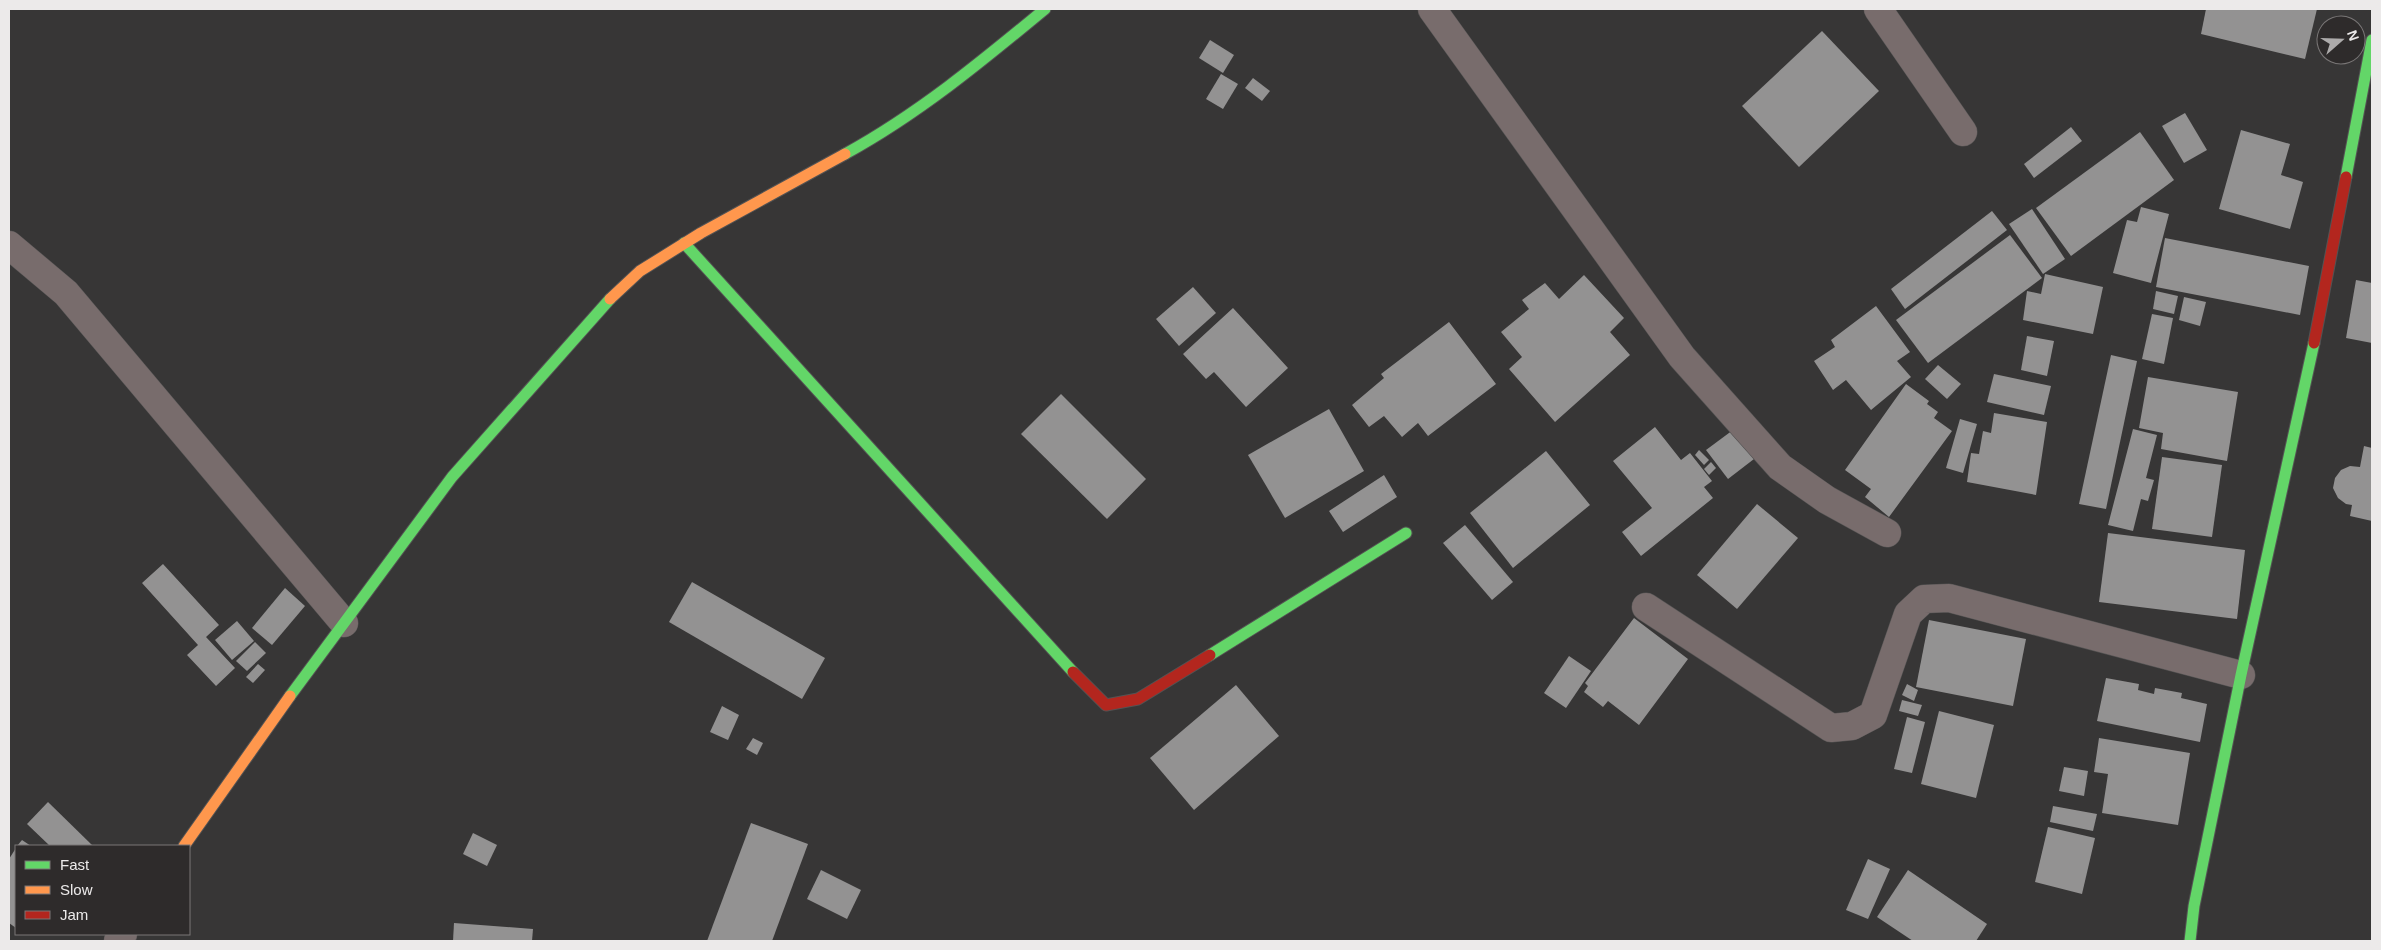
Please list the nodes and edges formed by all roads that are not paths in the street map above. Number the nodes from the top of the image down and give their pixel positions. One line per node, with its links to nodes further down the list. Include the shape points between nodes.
1 (1045, 9): 6 (street, via 956,82 869,141)
2 (1432, 9): 9 (street, via 1682,357 1780,467 1827,500)
3 (1878, 9): 5 (street)
4 (2372, 40): 12 (street, via 2317,326)
5 (1963, 132)
6 (684, 243): 8 (street, via 1085,686 1106,705 1138,699); 11 (street, via 640,271 598,310 452,477)
7 (9, 244): 11 (street, via 66,292)
8 (1406, 533)
9 (1887, 533)
10 (1646, 606): 12 (street, via 1831,728 1852,726 1873,715 1908,614 1924,599 1949,598)
11 (344, 623): 13 (street)
12 (2241, 675): 14 (street, via 2194,906)
13 (185, 845)
14 (2190, 941)

